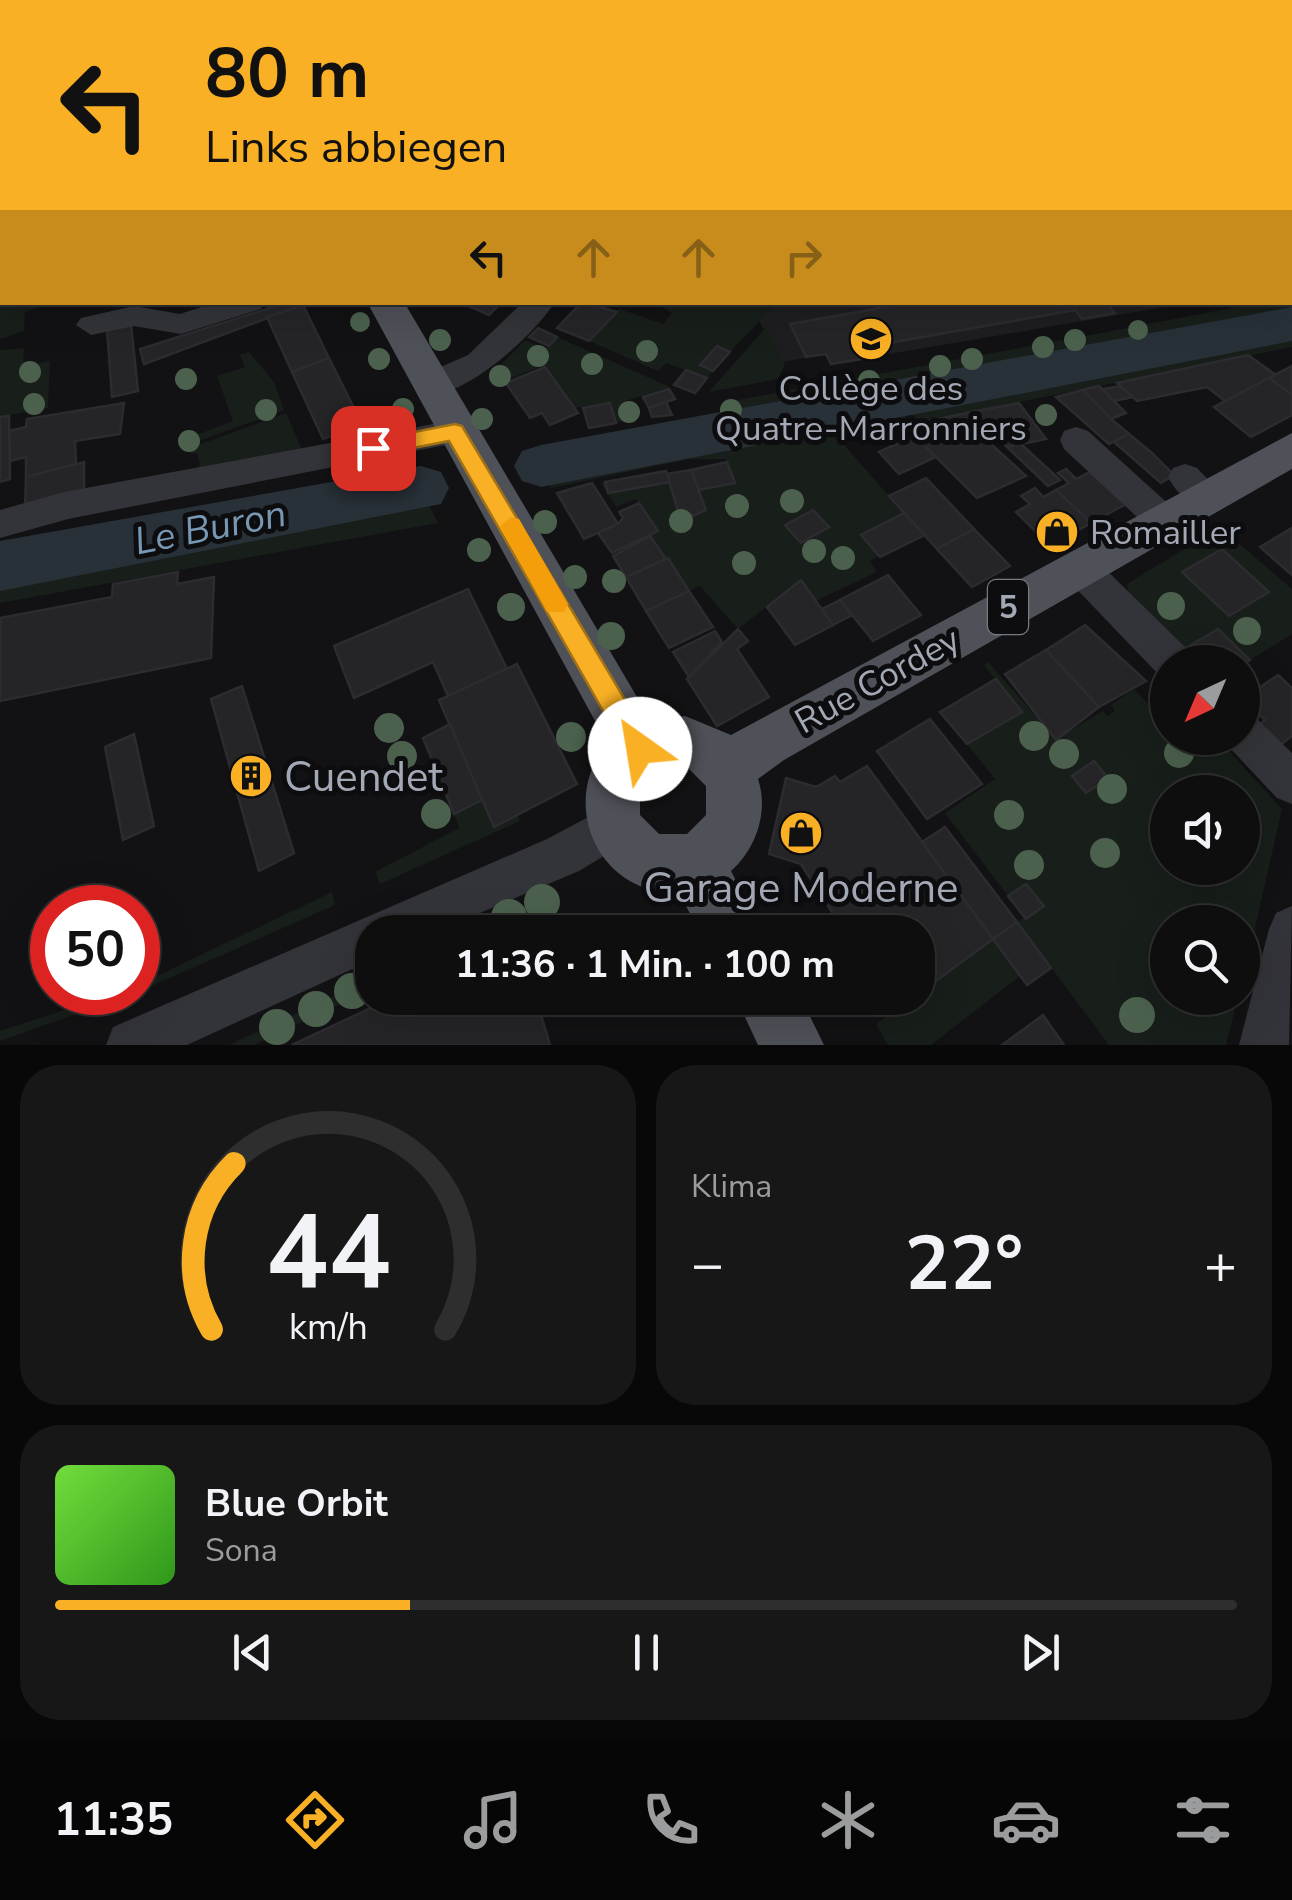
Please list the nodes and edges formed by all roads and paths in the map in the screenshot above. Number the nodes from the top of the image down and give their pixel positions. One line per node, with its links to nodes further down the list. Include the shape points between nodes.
1 (241, 305): 4 (street, via 181,324 134,316)
2 (387, 305): 5 (main road)
3 (538, 305): 5 (street, via 479,363)
4 (90, 325)
5 (429, 385): 8 (main road)
6 (1076, 440): 9 (street)
7 (1292, 449): 9 (main road, Rue Cordey / 5, via 1196,486)
8 (476, 465): 10 (street, via 64,506); 13 (main road)
9 (1163, 520): 11 (main road, Rue Cordey / 5)
10 (0, 524)
11 (1079, 567): 12 (street); 15 (main road, Rue Cordey / 5, via 764,742)
12 (1157, 645)
13 (640, 749): 15 (main road, via 687,742); 17 (main road, via 616,774)
14 (1260, 751): 16 (street)
15 (727, 770): 18 (main road, via 734,787 732,824 724,840)
16 (1292, 784)
17 (615, 825): 18 (main road, via 639,854 656,862); 19 (street)
18 (694, 862): 20 (main road)
19 (421, 915)
20 (723, 915)
21 (1292, 930): 26 (street)
22 (355, 944): 24 (street)
23 (776, 1015): 25 (main road)
24 (131, 1045)
25 (792, 1045)
26 (1264, 1045)

